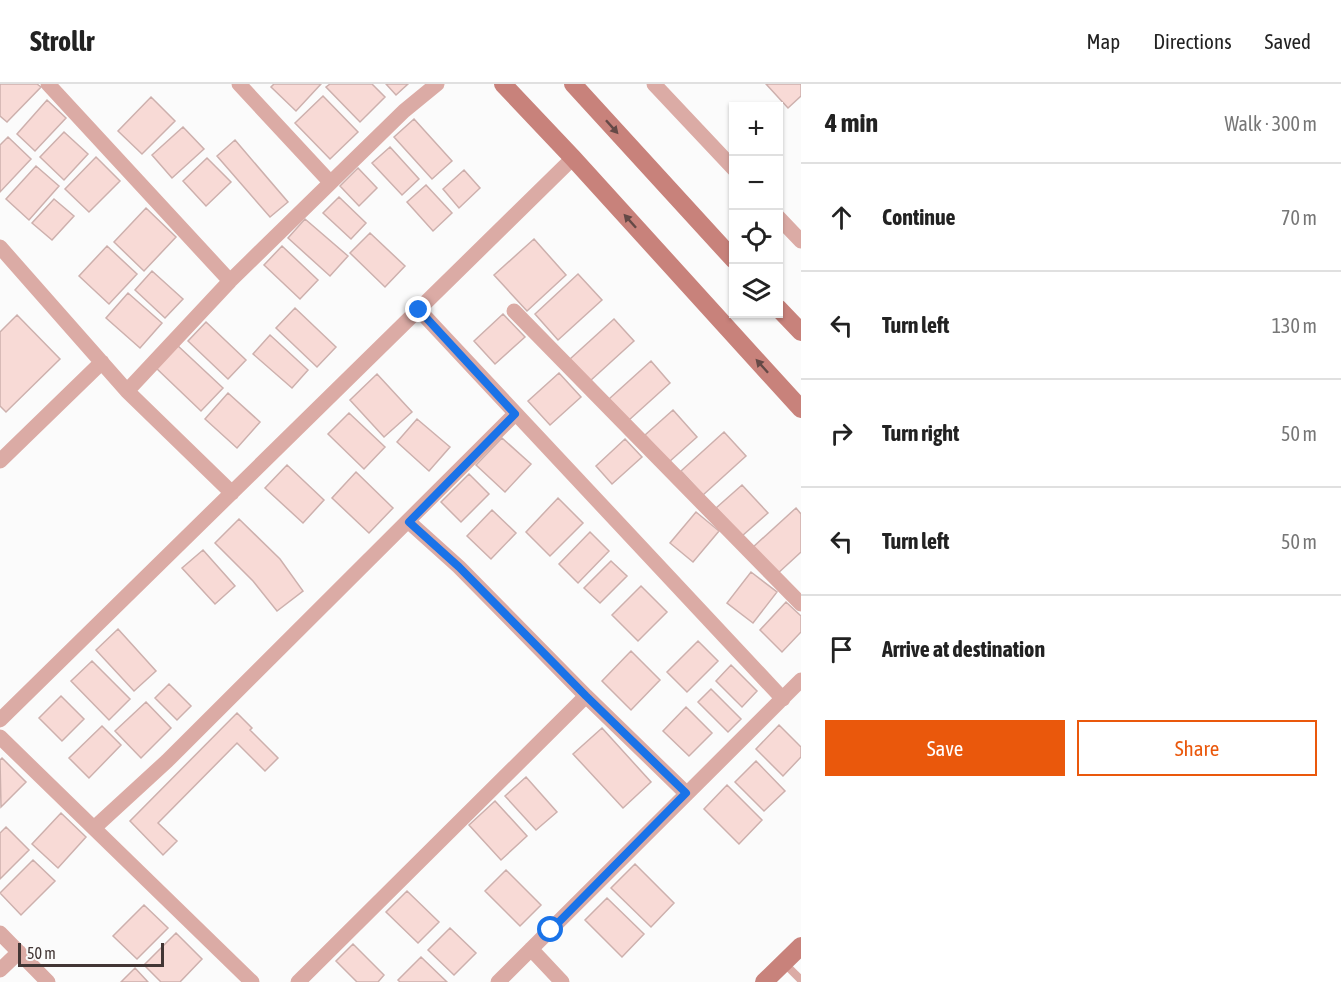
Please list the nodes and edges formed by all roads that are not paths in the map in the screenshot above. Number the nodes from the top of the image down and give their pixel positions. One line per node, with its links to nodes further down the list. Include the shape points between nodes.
1 (48, 84): 14 (street)
2 (239, 84): 9 (street)
3 (437, 84): 9 (street)
4 (502, 84): 7 (street)
5 (573, 84): 13 (street, one-way to 13)
6 (654, 84): 8 (street)
7 (573, 158): 15 (street); 21 (street, one-way to 7)
8 (729, 164)
9 (330, 182): 14 (street)
10 (783, 222): 11 (street)
11 (801, 241)
12 (0, 247): 19 (street)
13 (729, 255)
14 (230, 281): 20 (street)
15 (419, 310): 22 (street); 24 (street)
16 (514, 311): 26 (street)
17 (783, 313): 18 (street)
18 (801, 332)
19 (102, 362): 20 (street); 23 (street)
20 (127, 391): 24 (street)
21 (801, 409)
22 (515, 414): 25 (street); 29 (street)
23 (0, 460)
24 (232, 493): 30 (street)
25 (409, 522): 28 (street); 33 (street, via 167,761)
26 (801, 604)
27 (801, 680): 29 (street)
28 (586, 696): 32 (street); 44 (street)
29 (783, 699): 32 (street)
30 (0, 720)
31 (0, 737): 33 (street)
32 (686, 793): 36 (street)
33 (93, 828): 43 (street)
34 (0, 933): 37 (street)
35 (801, 946): 38 (street)
36 (531, 949): 45 (street); 46 (street)
37 (19, 952): 39 (street); 42 (street)
38 (784, 963): 40 (street); 41 (lane)
39 (0, 970)
40 (770, 980)
41 (801, 980)
42 (48, 982)
43 (252, 982)
44 (298, 982)
45 (498, 982)
46 (562, 982)

